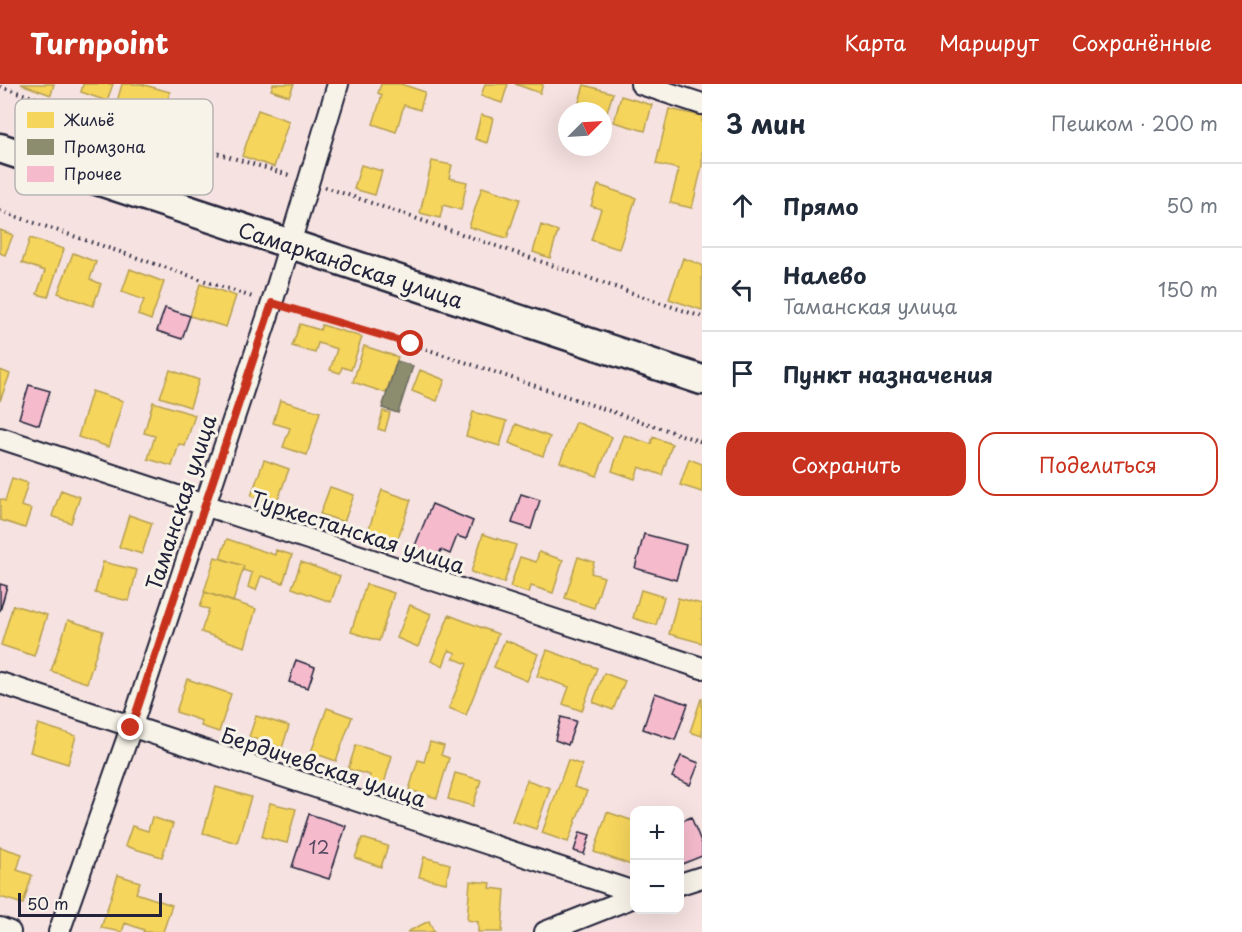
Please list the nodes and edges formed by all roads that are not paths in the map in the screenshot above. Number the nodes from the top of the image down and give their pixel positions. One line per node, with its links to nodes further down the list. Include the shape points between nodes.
1 (338, 84): 7 (street, Таманская улица)
2 (641, 84): 3 (street)
3 (702, 104)
4 (0, 148): 5 (street, Самаркандская улица)
5 (15, 153)
6 (142, 195): 7 (street, Самаркандская улица)
7 (291, 244): 8 (street, Самаркандская улица); 10 (street, Таманская улица)
8 (702, 380)
9 (0, 438): 10 (street, Туркестанская улица)
10 (204, 506): 11 (street, Туркестанская улица); 13 (street, Таманская улица)
11 (702, 668)
12 (0, 683): 13 (street, Бердичевская улица)
13 (131, 728): 16 (street, Бердичевская улица); 20 (street, Таманская улица)
14 (702, 877): 15 (street)
15 (684, 883)
16 (630, 893)
17 (630, 896): 21 (street)
18 (0, 928): 19 (street)
19 (10, 932)
20 (59, 932)
21 (545, 932)

